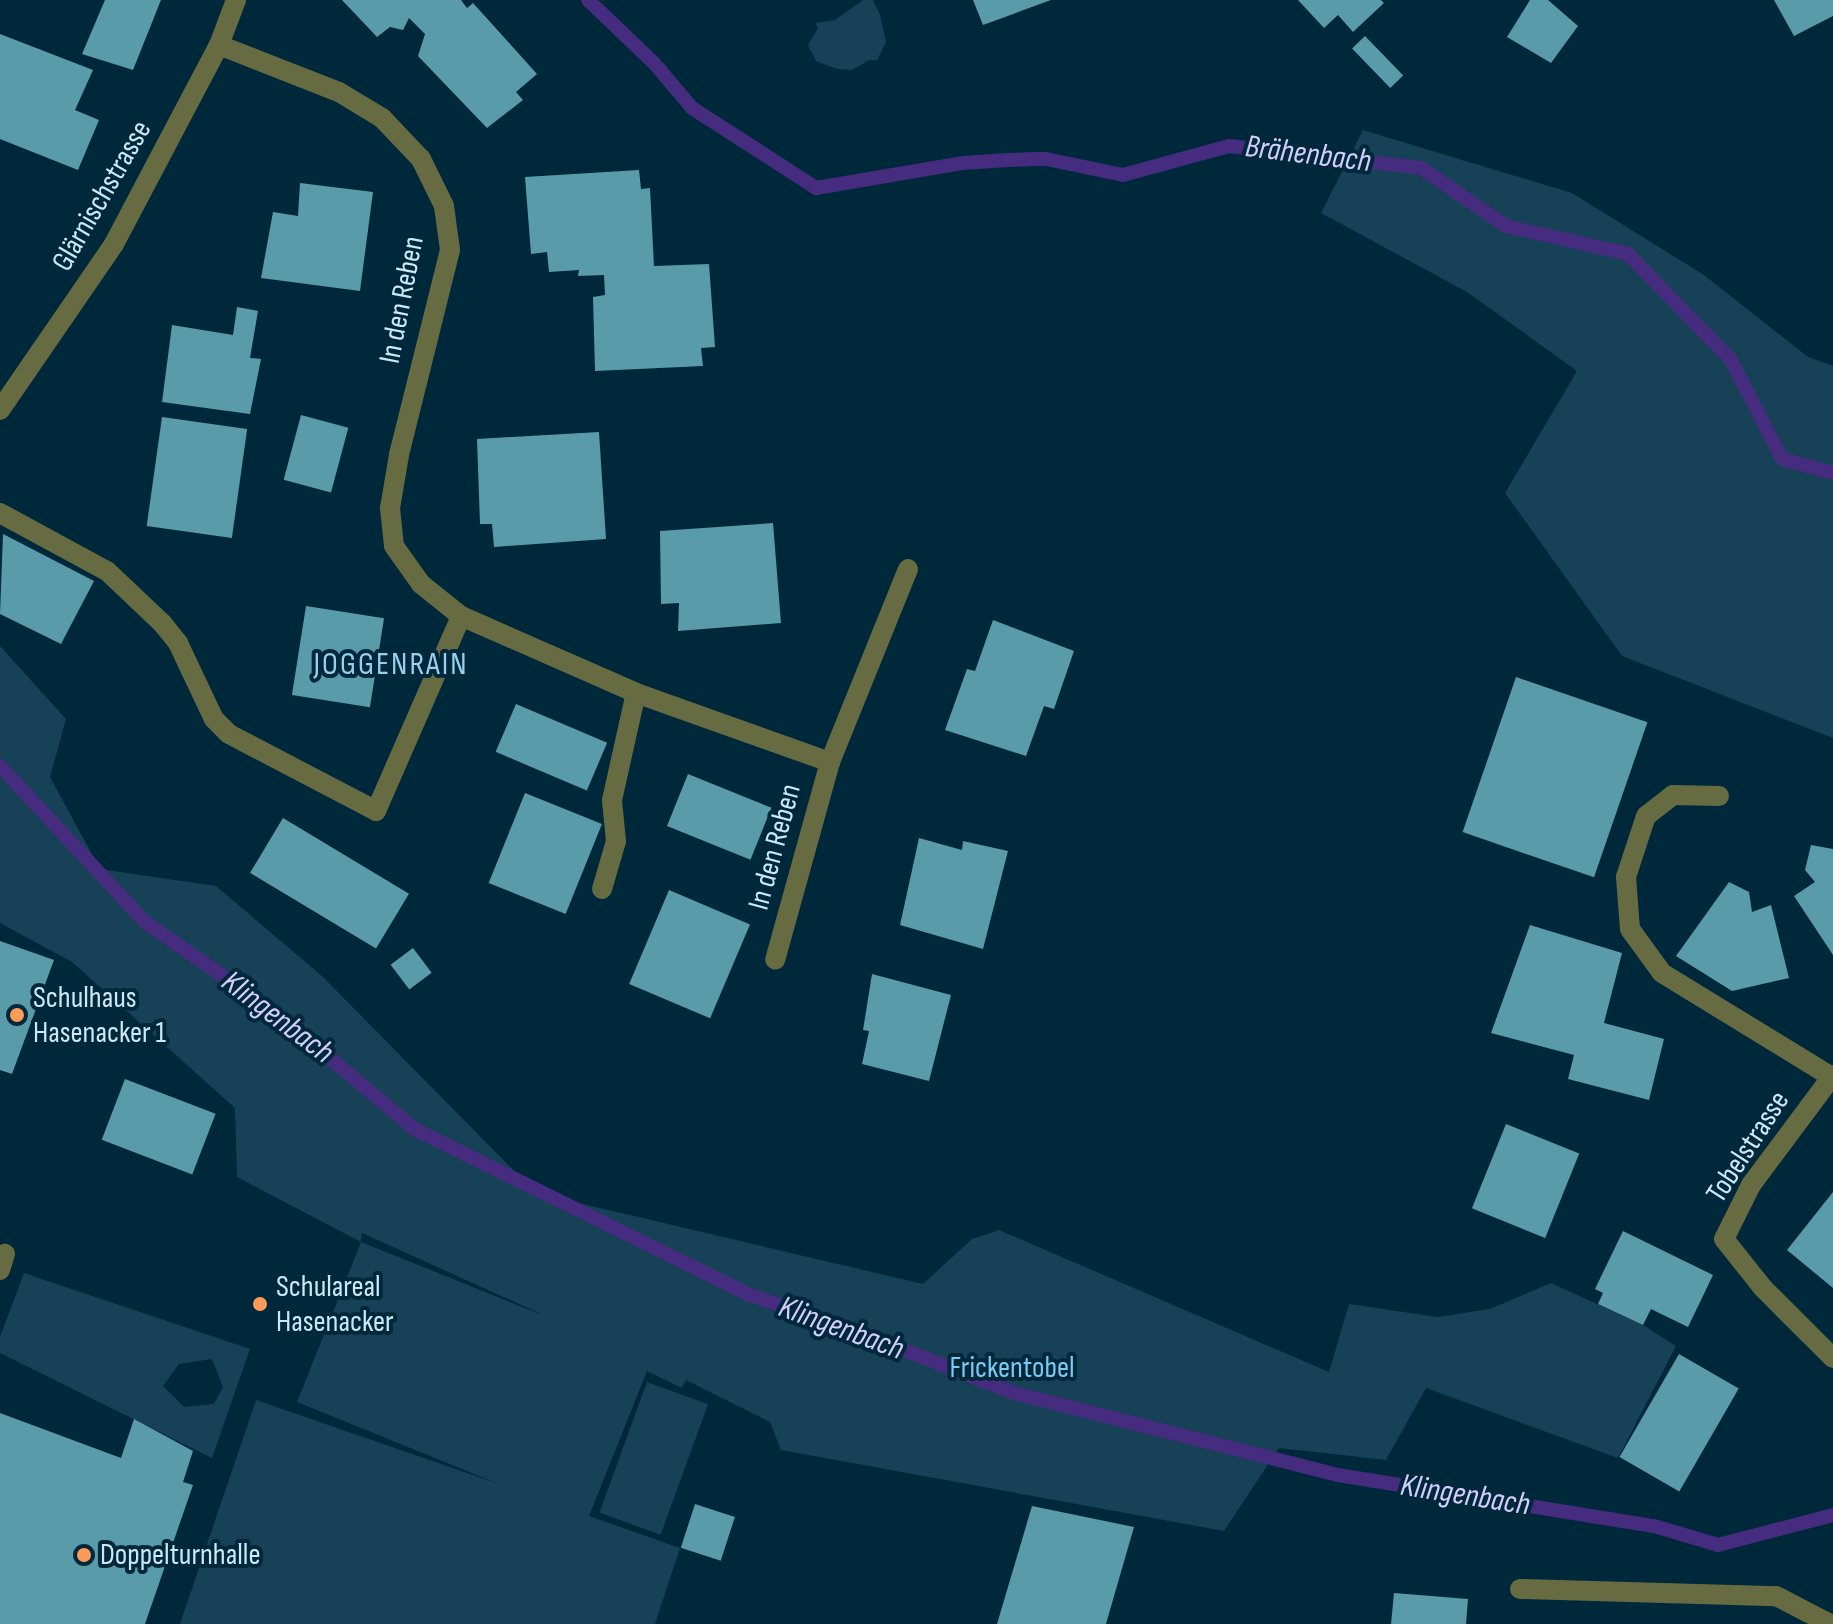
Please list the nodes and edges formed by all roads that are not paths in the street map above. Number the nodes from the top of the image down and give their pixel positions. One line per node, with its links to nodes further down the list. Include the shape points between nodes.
1 (236, 0): 2 (street, Glärnischstrasse)
2 (219, 45): 3 (street, Glärnischstrasse, via 114,244); 6 (street, In den Reben, via 339,92 382,118 421,159 444,206 450,250 390,508 394,546 421,584)
3 (0, 410)
4 (0, 513): 6 (street, via 107,571 162,623 178,643 214,719 229,734 376,811)
5 (908, 569): 8 (street)
6 (461, 616): 7 (street, In den Reben)
7 (636, 693): 8 (street, In den Reben); 10 (street, via 612,800 616,841)
8 (830, 762): 11 (street, In den Reben)
9 (1719, 796): 12 (street, via 1673,795 1646,816 1626,877 1630,929 1662,973)
10 (602, 889)
11 (775, 960)
12 (1832, 1076): 13 (street, Tobelstrasse, via 1751,1185 1724,1239 1763,1288)
13 (1833, 1358)
14 (1520, 1589): 15 (street, via 1776,1596)
15 (1830, 1624)

